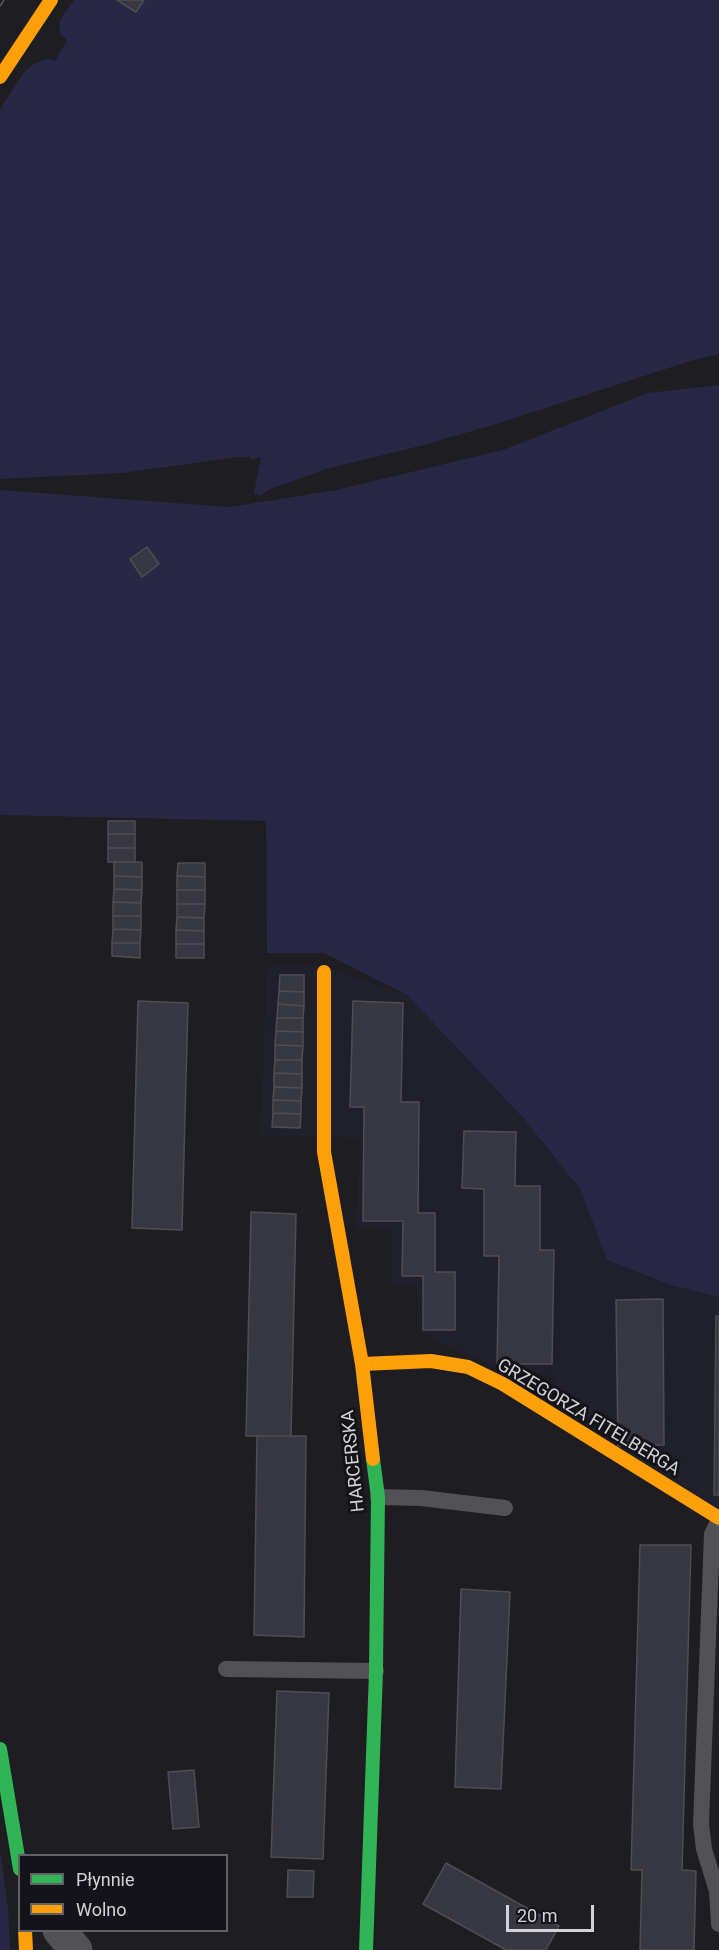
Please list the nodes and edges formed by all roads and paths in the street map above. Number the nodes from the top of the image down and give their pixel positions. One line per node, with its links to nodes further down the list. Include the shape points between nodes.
1 (51, 0): 2 (street)
2 (0, 77)
3 (324, 972): 4 (street, HARCERSKA, via 324,1152)
4 (362, 1364): 5 (street, HARCERSKA); 7 (street, GRZEGORZA FITELBERGA, via 431,1360 468,1367 503,1384)
5 (378, 1497): 6 (lane); 9 (street, HARCERSKA)
6 (504, 1508)
7 (719, 1519): 12 (lane, via 712,1534 701,1824 717,1891)
8 (226, 1669): 9 (lane)
9 (376, 1671): 17 (street, HARCERSKA)
10 (0, 1749): 11 (street)
11 (18, 1857)
12 (719, 1924)
13 (25, 1932): 15 (street)
14 (60, 1932): 16 (street)
15 (26, 1950)
16 (76, 1950)
17 (366, 1950)

